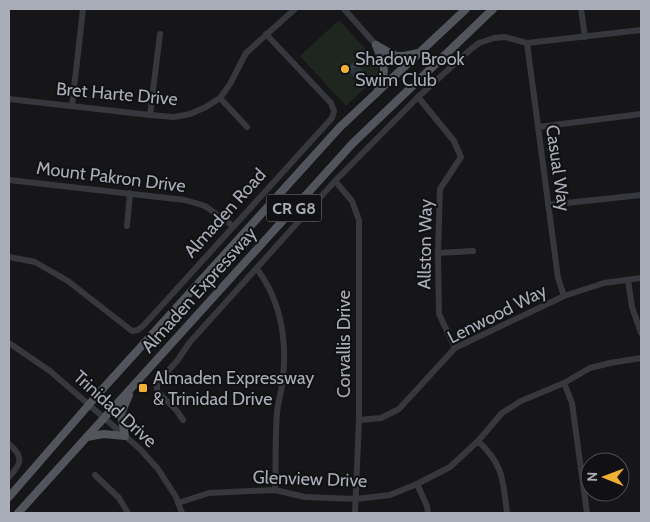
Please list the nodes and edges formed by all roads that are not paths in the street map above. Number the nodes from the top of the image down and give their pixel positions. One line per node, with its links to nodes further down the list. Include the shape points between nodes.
1 (83, 9): 18 (street)
2 (295, 9): 9 (street, Bret Harte Drive)
3 (344, 9): 12 (street)
4 (466, 9): 13 (main road, Almaden Expressway / CR G8)
5 (493, 9): 42 (main road, Almaden Expressway / CR G8, via 353,143)
6 (581, 9): 10 (street)
7 (641, 30): 10 (street)
8 (160, 34): 20 (street)
9 (266, 34): 16 (street, Bret Harte Drive, via 246,53); 29 (street, Almaden Road, via 331,103 334,111 329,122)
10 (585, 37): 11 (street)
11 (527, 43): 15 (street, via 505,37 486,40 471,49); 22 (street, Casual Way)
12 (376, 45): 13 (main road, via 396,57); 14 (main road, via 384,67)
13 (418, 53): 14 (main road, Almaden Expressway / CR G8)
14 (377, 92): 43 (main road, Almaden Expressway / CR G8, via 340,127)
15 (418, 97): 24 (street); 31 (street, Allston Way, via 454,141 461,157 440,190)
16 (220, 98): 20 (street, Bret Harte Drive, via 190,114); 21 (street)
17 (9, 99): 18 (street, Bret Harte Drive)
18 (72, 106): 20 (street, Bret Harte Drive)
19 (641, 114): 22 (street)
20 (150, 116)
21 (247, 127)
22 (538, 127): 27 (street, Casual Way)
23 (9, 180): 25 (street, Mount Pakron Drive)
24 (336, 182): 33 (street); 46 (street, Corvallis Drive, via 352,201 359,220)
25 (130, 193): 28 (street); 29 (street, Mount Pakron Drive, via 193,202 215,212)
26 (641, 195): 27 (street)
27 (548, 205): 36 (street, Casual Way, via 558,278)
28 (127, 226)
29 (233, 226): 32 (street, Almaden Road, via 135,331 128,329 68,281 35,262)
30 (473, 251): 31 (street)
31 (438, 253): 39 (street, Allston Way, via 439,314)
32 (9, 257)
33 (257, 269): 45 (street, via 190,342 157,385 156,392); 55 (street, via 272,294 284,341 283,379 277,411)
34 (641, 278): 35 (street, Lenwood Way)
35 (628, 280): 36 (street, Lenwood Way, via 604,283); 37 (street, via 632,307)
36 (564, 296): 39 (street, Lenwood Way)
37 (641, 333)
38 (9, 344): 43 (street, Trinidad Drive, via 50,371)
39 (456, 348): 46 (street, Lenwood Way, via 399,409 381,418)
40 (641, 358): 41 (street, Glenview Drive, via 590,368)
41 (564, 384): 49 (street, Glenview Drive, via 502,413); 51 (street, via 572,402)
42 (131, 389): 44 (main road, Almaden Expressway / CR G8); 47 (main road, via 121,418)
43 (90, 405): 44 (street, Trinidad Drive); 56 (main road, Almaden Expressway / CR G8)
44 (105, 418): 47 (street, Trinidad Drive); 48 (main road, Almaden Expressway / CR G8)
45 (183, 420)
46 (359, 420): 57 (street, Corvallis Drive)
47 (125, 436): 48 (main road, via 104,434); 58 (street, Trinidad Drive, via 158,469)
48 (87, 437): 59 (main road, Almaden Expressway / CR G8)
49 (478, 441): 54 (street, Glenview Drive, via 450,467); 64 (street, via 492,454 502,475)
50 (9, 444): 53 (street, via 20,460 18,468)
51 (581, 452)
52 (95, 475): 60 (street, via 119,498)
53 (9, 476)
54 (417, 484): 57 (street, Glenview Drive, via 390,494); 63 (street)
55 (275, 490): 57 (street, Glenview Drive, via 305,497); 58 (street, Glenview Drive, via 209,493)
56 (9, 497)
57 (356, 499): 62 (street, Corvallis Drive)
58 (178, 503): 61 (street, Trinidad Drive)
59 (18, 513)
60 (128, 513)
61 (182, 513)
62 (355, 513)
63 (428, 513)
64 (507, 513)

